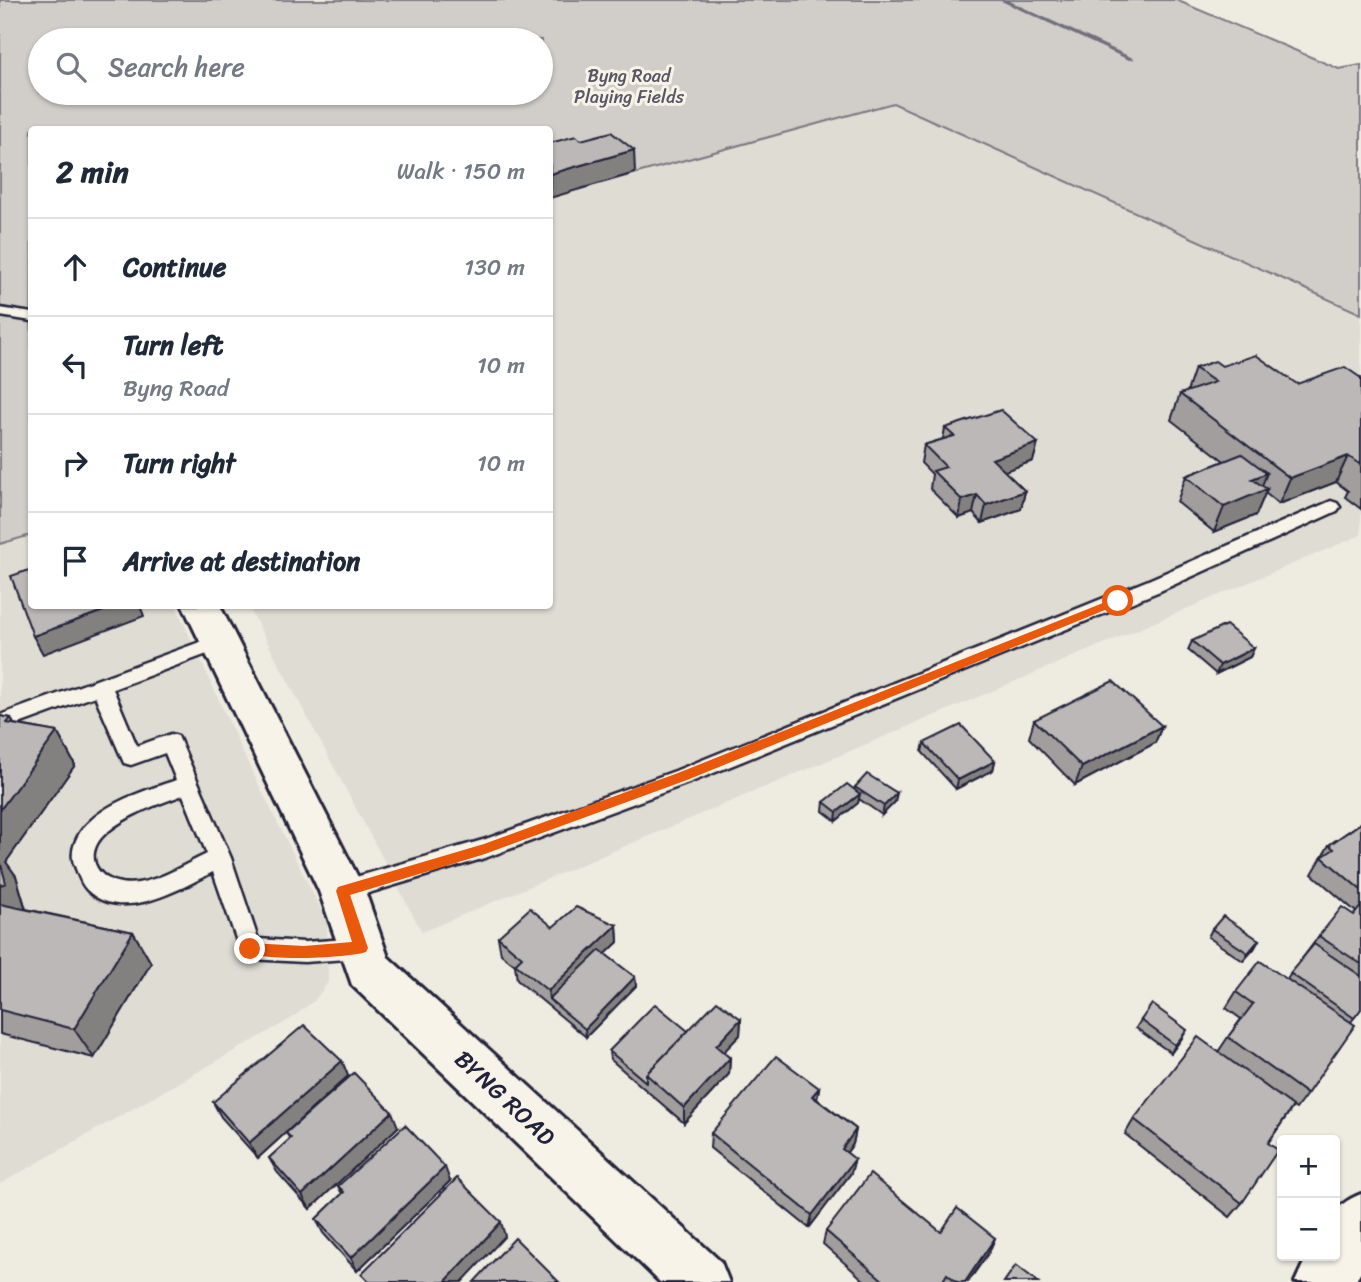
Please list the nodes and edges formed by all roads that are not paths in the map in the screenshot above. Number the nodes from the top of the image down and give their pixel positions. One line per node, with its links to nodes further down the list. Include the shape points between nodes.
1 (0, 312): 2 (lane)
2 (28, 316)
3 (1331, 507): 10 (lane, via 1141,591 682,777 485,849)
4 (202, 609): 5 (street, BYNG ROAD)
5 (219, 642): 6 (lane); 10 (street, BYNG ROAD)
6 (101, 685): 7 (lane); 8 (lane, via 131,757 171,742)
7 (0, 723)
8 (189, 784): 9 (lane); 9 (lane, via 119,811 97,827 85,843 82,857 86,868 93,882 110,892 135,893)
9 (220, 858): 11 (lane, via 250,949)
10 (342, 891): 11 (street, BYNG ROAD)
11 (361, 948): 13 (street, BYNG ROAD, via 369,970)
12 (1361, 1221): 14 (street)
13 (701, 1282)
14 (1323, 1282)

